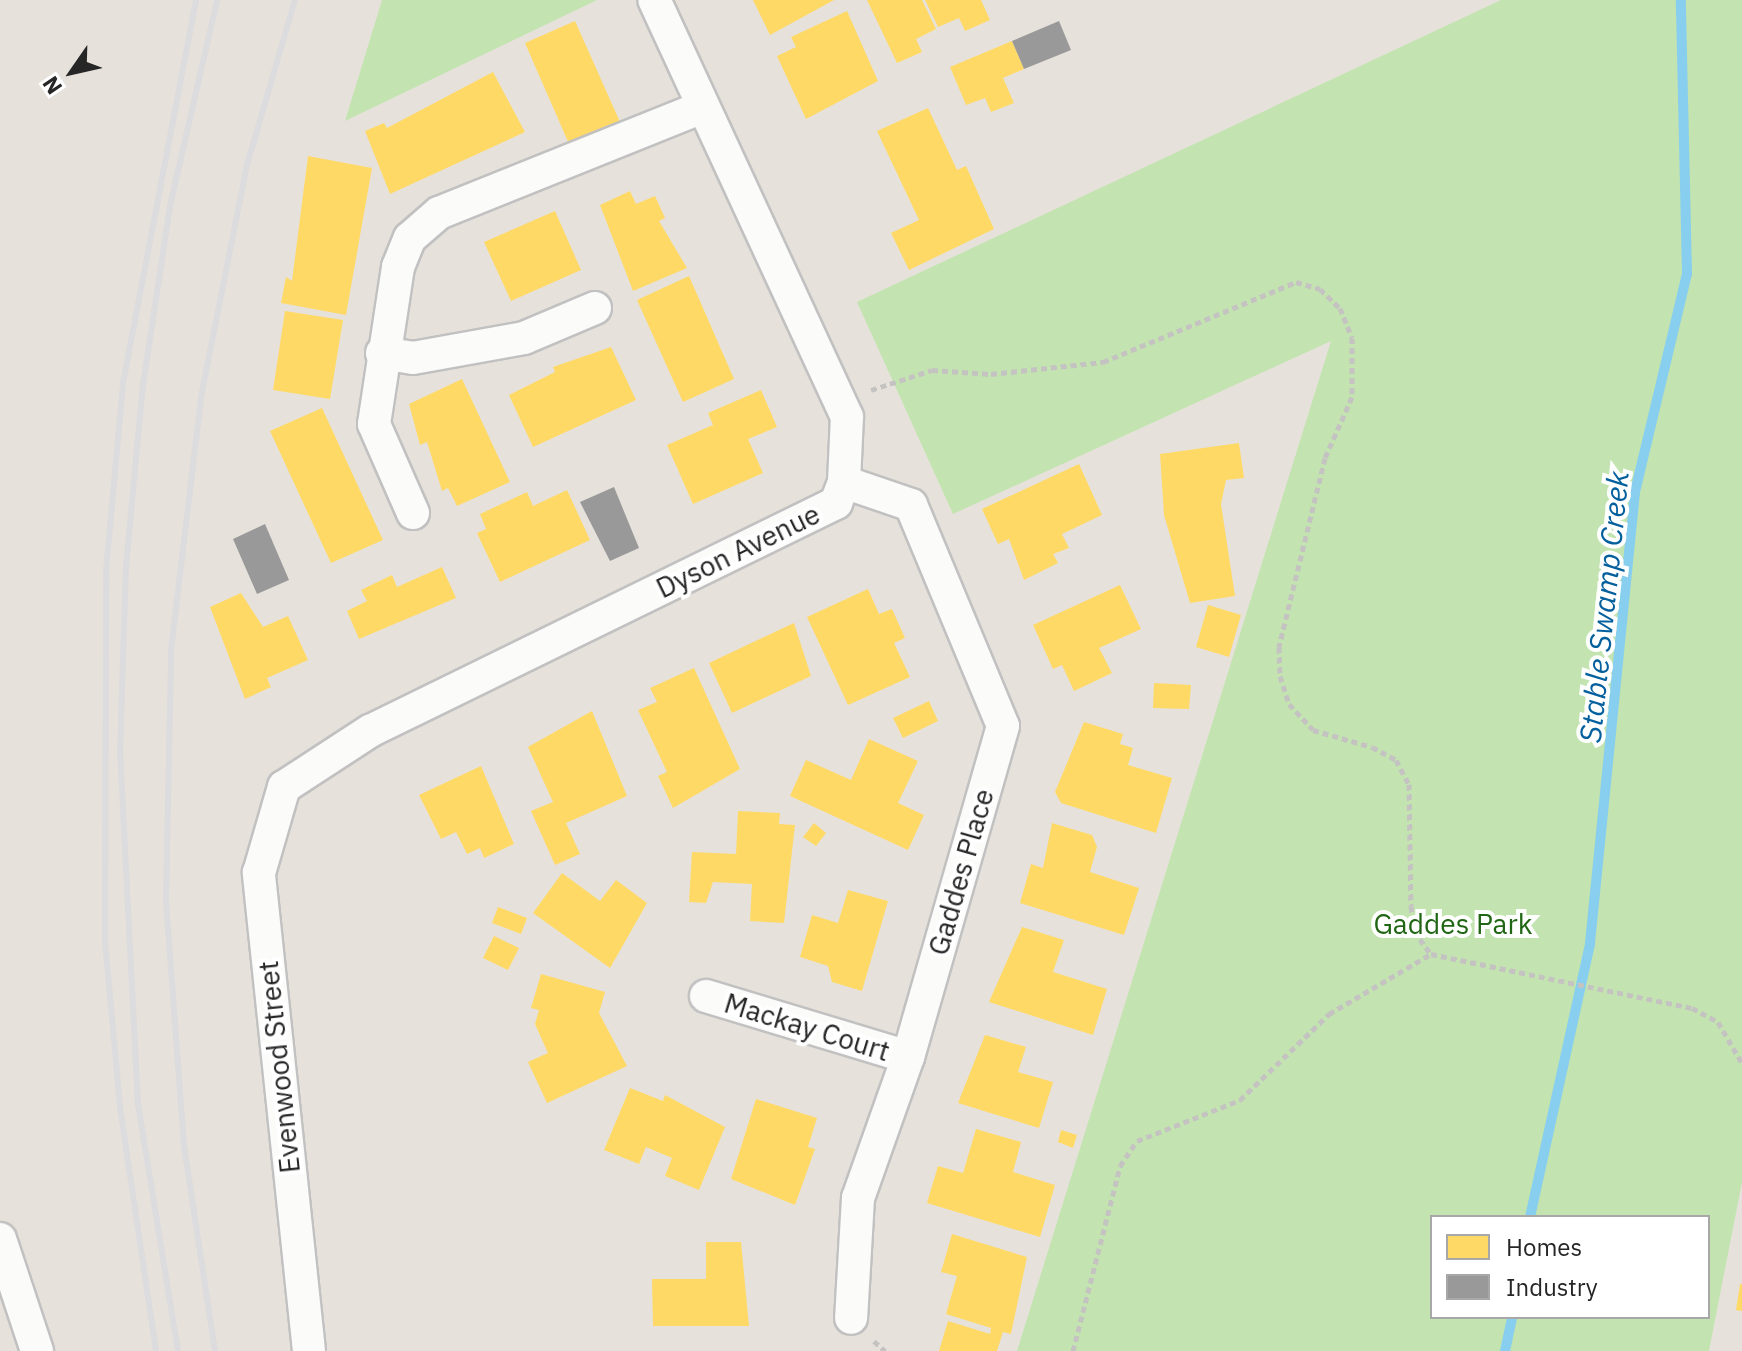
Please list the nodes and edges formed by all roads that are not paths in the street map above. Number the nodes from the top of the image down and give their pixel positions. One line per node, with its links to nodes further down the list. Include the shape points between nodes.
1 (654, 0): 2 (street, Dyson Avenue)
2 (700, 108): 4 (street, via 439,213 410,238 398,267); 5 (street, Dyson Avenue, via 847,417)
3 (595, 308): 4 (street, via 524,338 413,358)
4 (382, 353): 6 (street, via 374,424)
5 (844, 482): 7 (street, Dyson Avenue, via 836,503 370,731); 9 (street, Gaddes Place, via 911,505 1003,726)
6 (413, 513)
7 (284, 787): 13 (street, Evenwood Street, via 259,873)
8 (706, 996): 9 (street, Mackay Court)
9 (908, 1057): 11 (street, Gaddes Place, via 858,1198)
10 (0, 1239): 12 (street)
11 (851, 1318)
12 (37, 1351)
13 (309, 1351)

